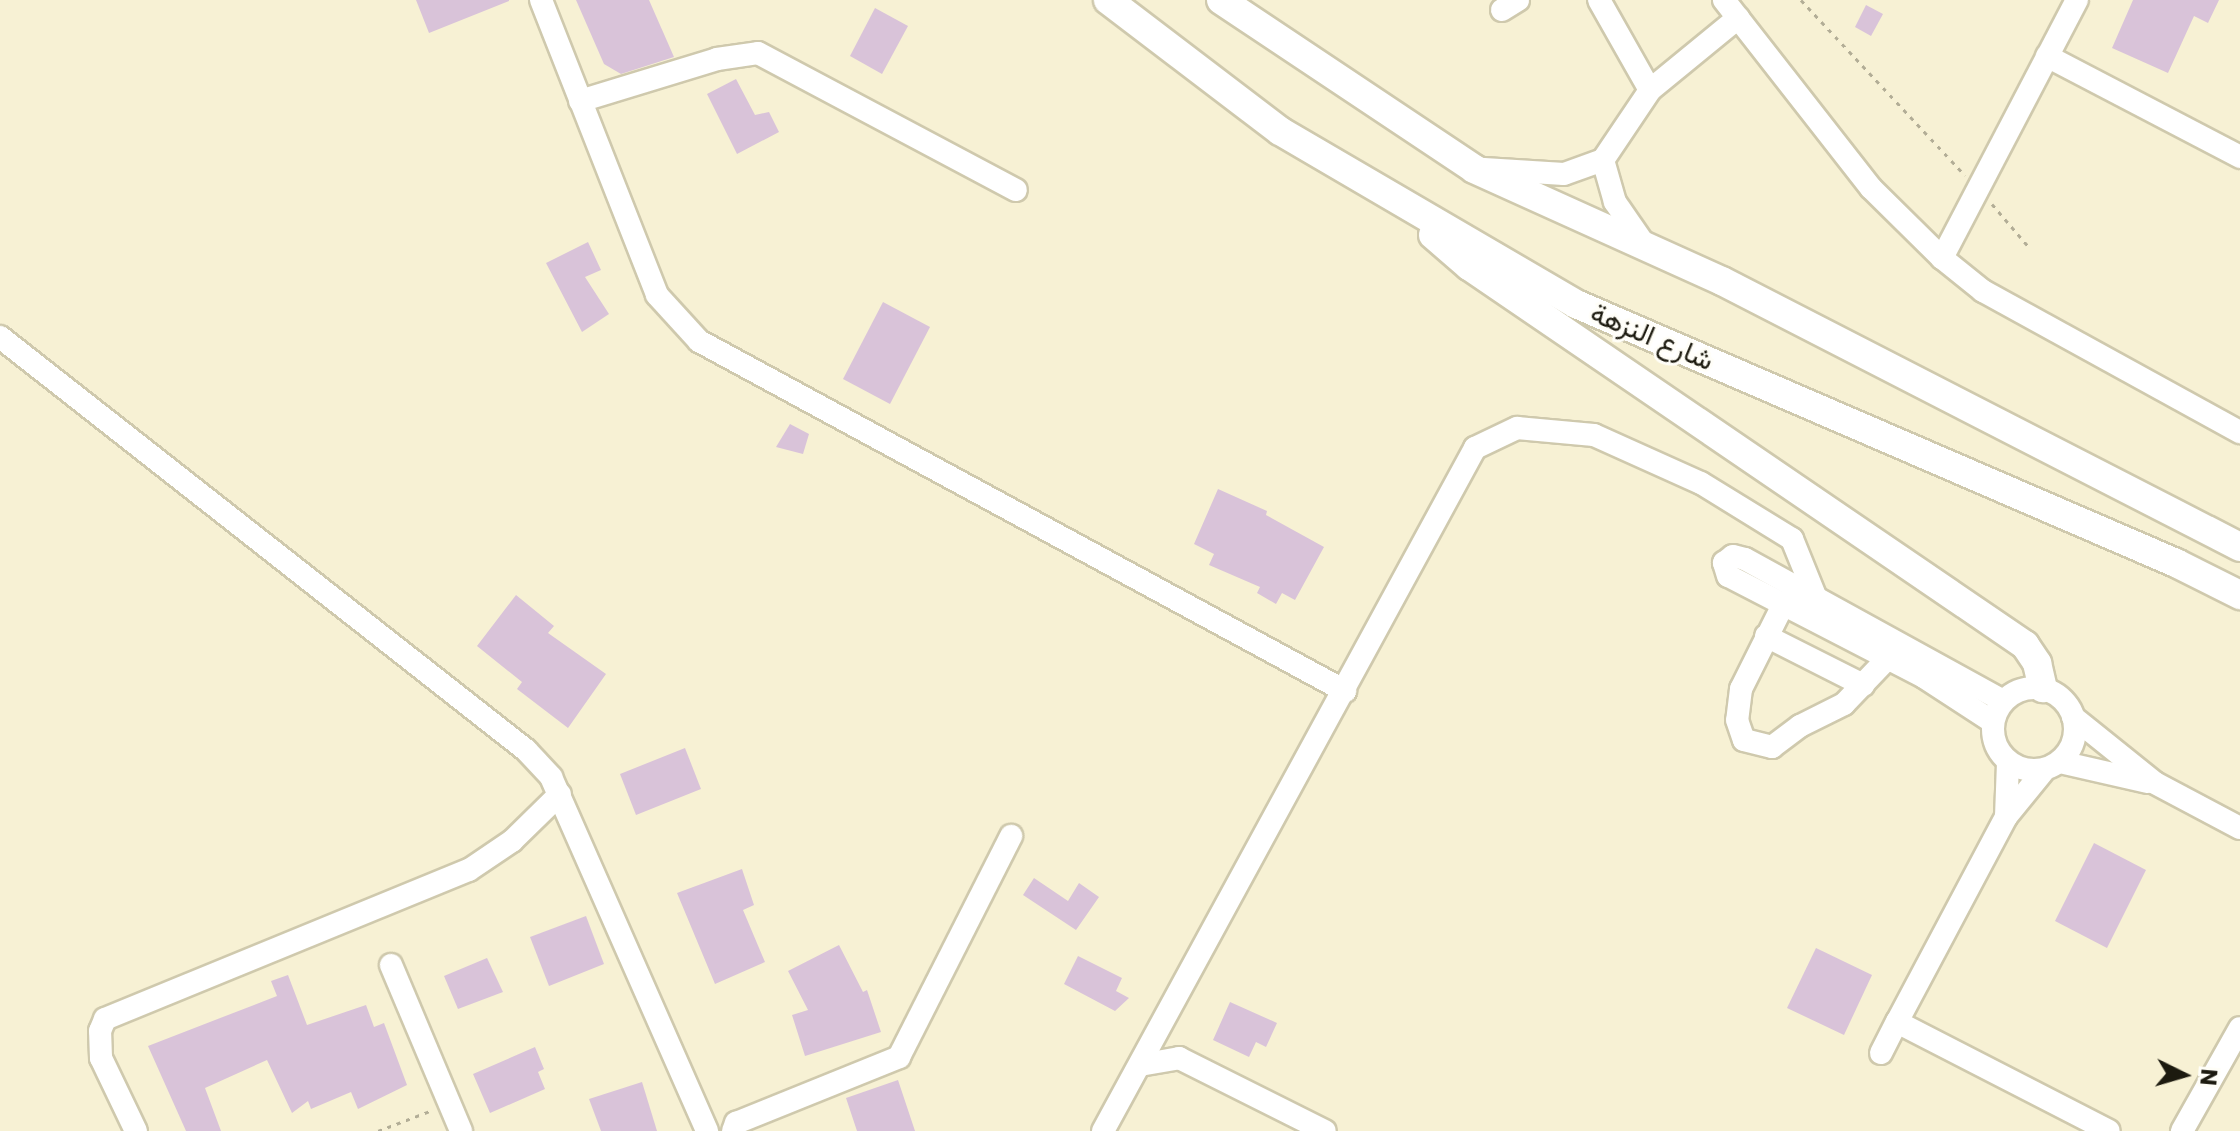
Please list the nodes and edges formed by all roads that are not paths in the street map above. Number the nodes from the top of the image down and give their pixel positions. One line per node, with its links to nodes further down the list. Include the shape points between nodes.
1 (541, 0): 9 (street)
2 (1108, 0): 14 (main road, شارع النزهة, via 1280,131)
3 (1221, 0): 12 (main road)
4 (1599, 0): 8 (street)
5 (2077, 0): 7 (street)
6 (1731, 9): 8 (street); 16 (street, via 1871,188)
7 (2047, 56): 10 (street); 16 (street)
8 (1650, 90): 11 (street)
9 (580, 101): 13 (street, via 717,59 758,53); 28 (street, via 657,295 699,341)
10 (2240, 157)
11 (1603, 160): 12 (street, via 1564,174); 15 (street, via 1615,202)
12 (1474, 169): 15 (main road)
13 (1016, 190)
14 (1381, 190): 20 (main road, شارع النزهة, via 1576,304); 27 (main road, via 1469,266 2025,645 2037,663)
15 (1646, 247): 19 (main road)
16 (1942, 258): 18 (street, via 1983,291)
17 (0, 337): 35 (street, via 526,750)
18 (2240, 432)
19 (2240, 547)
20 (2240, 595)
21 (1816, 598): 22 (street, via 1745,559 1733,556 1724,563 1728,576); 23 (street); 28 (street, via 1792,539 1701,483 1594,435 1517,428 1475,448)
22 (1784, 603): 23 (street, via 1810,604); 24 (street); 25 (street)
23 (1864, 624): 29 (street)
24 (1766, 636): 26 (street); 26 (street, via 1741,689 1737,720 1744,740 1753,745 1772,747 1844,704)
25 (1888, 658): 26 (street); 31 (street)
26 (1863, 685)
27 (2043, 688): 29 (street, via 2022,689); 30 (street, via 2063,699)
28 (1345, 691): 40 (street)
29 (2003, 701): 31 (street)
30 (2073, 717): 33 (street, via 2074,739); 34 (street)
31 (1993, 722): 32 (street, via 1993,740)
32 (2008, 763): 33 (street); 36 (street)
33 (2052, 766): 34 (street); 36 (street)
34 (2155, 783): 37 (street)
35 (560, 794): 46 (street); 49 (street, via 512,841 469,870 105,1019 101,1058)
36 (2006, 817): 41 (street)
37 (2240, 828)
38 (1011, 836): 47 (street, via 899,1057)
39 (391, 965): 50 (street)
40 (1164, 1021): 44 (street); 45 (street)
41 (1897, 1022): 43 (street); 52 (street)
42 (2240, 1028): 53 (street)
43 (1881, 1053)
44 (1179, 1058): 45 (street); 48 (street)
45 (1140, 1065): 51 (street)
46 (703, 1121): 47 (street)
47 (735, 1127)
48 (1311, 1128)
49 (136, 1131)
50 (461, 1131)
51 (1103, 1131)
52 (2109, 1131)
53 (2182, 1131)

